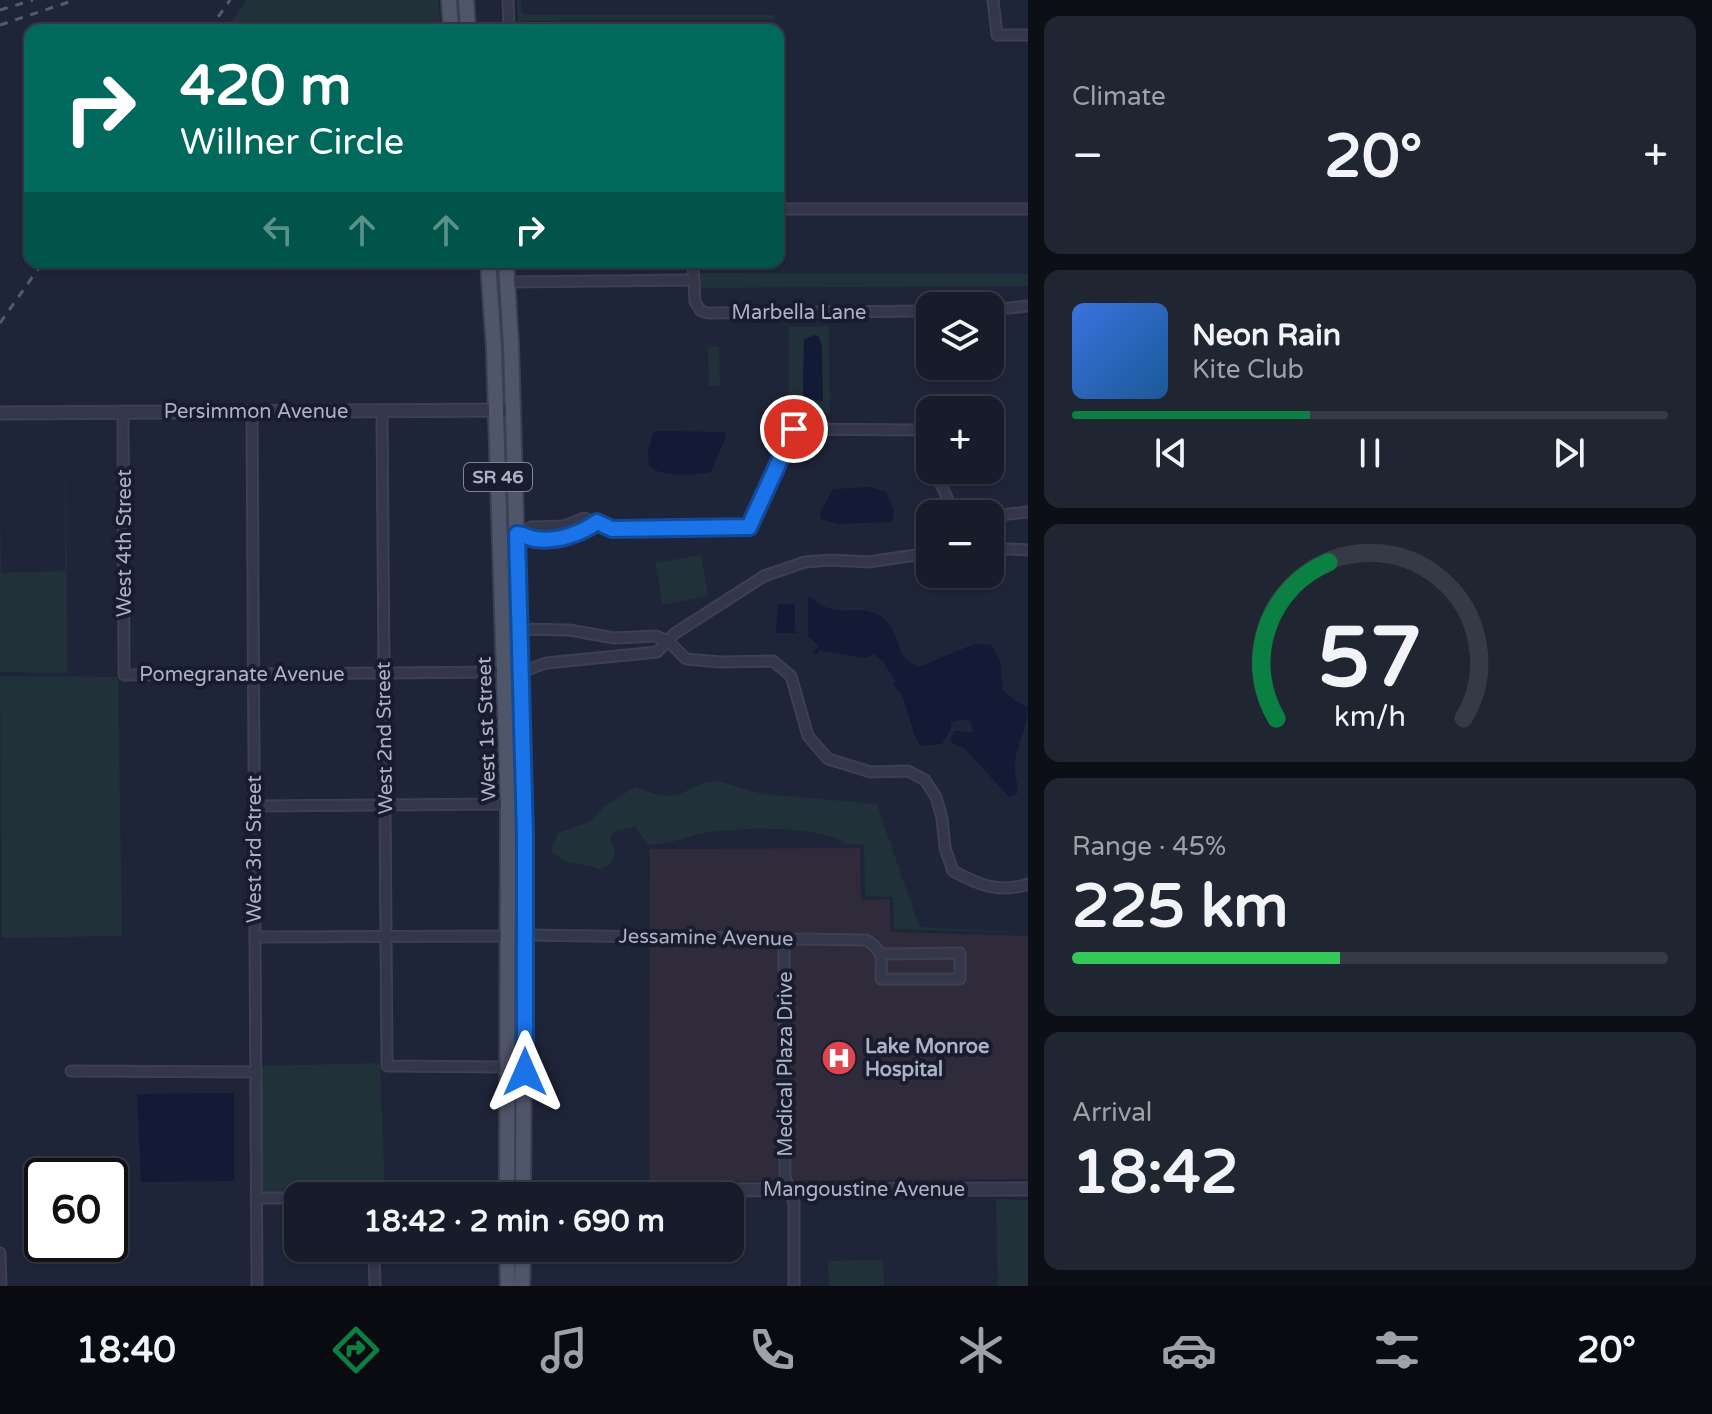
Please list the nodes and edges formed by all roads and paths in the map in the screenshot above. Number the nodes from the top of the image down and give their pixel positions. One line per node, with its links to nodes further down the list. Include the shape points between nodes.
1 (449, 0): 5 (main road)
2 (466, 0): 6 (main road)
3 (508, 0): 7 (street)
4 (993, 0): 8 (street, via 997,35)
5 (451, 24)
6 (468, 24)
7 (509, 24)
8 (1028, 35)
9 (784, 209): 10 (street)
10 (1028, 209)
11 (488, 268): 19 (main road, West 1st Street / SR 46)
12 (507, 268): 15 (main road, West 1st Street / SR 46)
13 (693, 268): 14 (street)
14 (694, 280): 15 (street); 18 (street, Marbella Lane, via 696,306 709,313)
15 (508, 282): 20 (main road, West 1st Street / SR 46)
16 (1028, 306): 17 (street)
17 (1004, 309)
18 (916, 311)
19 (496, 410): 20 (street, Persimmon Avenue); 22 (street, Persimmon Avenue); 34 (main road, West 1st Street / SR 46)
20 (513, 410): 28 (main road, West 1st Street / SR 46)
21 (252, 411): 22 (street, Persimmon Avenue); 23 (street, Persimmon Avenue); 38 (street, West 3rd Street)
22 (382, 411): 36 (street, West 2nd Street)
23 (123, 412): 24 (street, Persimmon Avenue); 37 (street, West 4th Street)
24 (0, 413)
25 (916, 430): 28 (street, via 794,429 749,527 612,529 597,522 583,532 559,537)
26 (1028, 512): 27 (street)
27 (1004, 515)
28 (520, 534): 32 (main road, West 1st Street / SR 46)
29 (1004, 549): 30 (street)
30 (1028, 550)
31 (916, 555): 33 (street, via 805,562 764,576)
32 (519, 629): 33 (street, via 614,638 656,636); 35 (main road, West 1st Street / SR 46)
33 (668, 641): 35 (street, via 657,652 546,663); 44 (street, via 686,659 773,661 791,676 808,736 828,759 871,772 908,771 925,780 936,797 953,871 982,887)
34 (504, 672): 36 (street, Pomegranate Avenue); 39 (main road, via 514,683 515,703); 41 (main road, West 1st Street / SR 46)
35 (521, 672): 39 (main road, West 1st Street / SR 46)
36 (383, 674): 38 (street, Pomegranate Avenue); 40 (street, West 2nd Street)
37 (124, 675): 38 (street, Pomegranate Avenue)
38 (253, 675): 42 (street, West 3rd Street)
39 (522, 714): 45 (main road, West 1st Street / SR 46)
40 (385, 804): 41 (street); 42 (street); 46 (street, West 2nd Street)
41 (508, 804): 43 (main road, West 1st Street / SR 46)
42 (254, 806): 48 (street, West 3rd Street)
43 (508, 871): 45 (main road, via 514,919); 47 (main road, West 1st Street / SR 46)
44 (1028, 884)
45 (525, 935): 49 (street, Jessamine Avenue); 51 (main road, West 1st Street / SR 46)
46 (386, 936): 47 (street); 48 (street); 52 (street, West 2nd Street, via 387,1066)
47 (508, 936): 51 (main road, via 517,947); 52 (main road, West 1st Street / SR 46)
48 (255, 937): 54 (street, West 3rd Street)
49 (784, 938): 50 (street, Jessamine Avenue, via 866,940); 57 (street, Medical Plaza Drive, via 785,1177)
50 (881, 954): 50 (street, Jessamine Avenue, via 960,953 960,979 881,979)
51 (525, 979): 56 (main road, West 1st Street / SR 46)
52 (507, 1067): 55 (main road, West 1st Street / SR 46)
53 (71, 1071): 54 (street)
54 (256, 1072): 60 (street, West 3rd Street)
55 (514, 1182)
56 (516, 1182)
57 (790, 1189): 58 (street, Mangoustine Avenue); 59 (street, Mangoustine Avenue); 71 (street, Medical Plaza Drive)
58 (1028, 1189)
59 (744, 1190)
60 (256, 1198): 61 (street); 67 (street, West 3rd Street)
61 (284, 1198)
62 (0, 1253): 66 (street)
63 (374, 1262): 68 (street)
64 (507, 1262): 69 (main road)
65 (523, 1262): 70 (main road)
66 (1, 1286)
67 (257, 1286)
68 (375, 1286)
69 (508, 1286)
70 (522, 1286)
71 (794, 1286)

